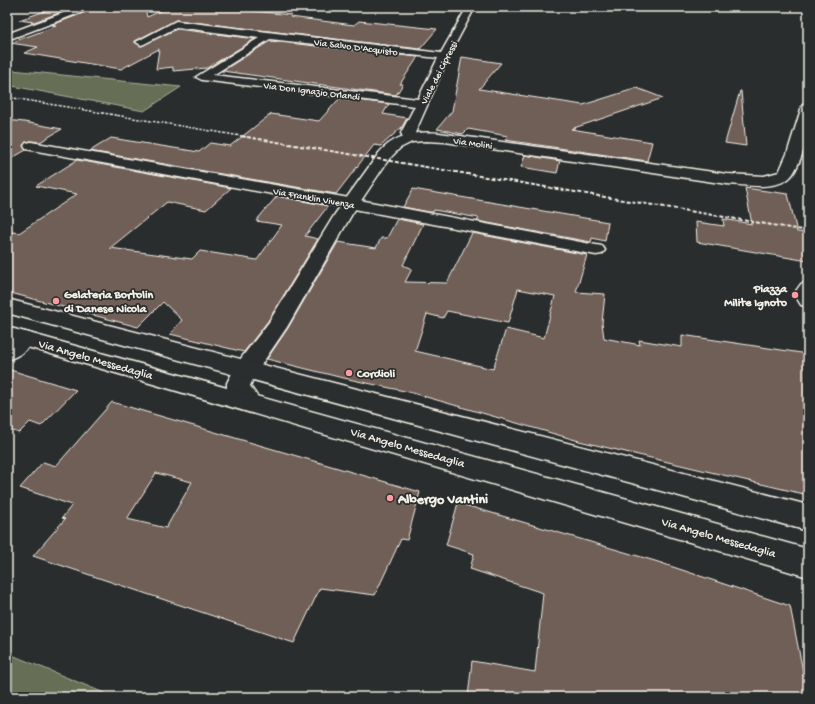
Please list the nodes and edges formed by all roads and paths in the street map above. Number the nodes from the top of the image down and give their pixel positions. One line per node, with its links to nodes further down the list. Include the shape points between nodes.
1 (87, 7): 4 (main road)
2 (471, 7): 6 (street, Viale dei Cipressi)
3 (268, 36): 5 (street, Via Salvo D'Acquisto, via 176,24); 6 (street, Via Salvo D'Acquisto); 7 (street, Via Don Ignazio Orlandi, via 202,77)
4 (7, 37)
5 (141, 42)
6 (444, 56): 7 (street, Viale dei Cipressi)
7 (422, 103): 9 (street, Viale dei Cipressi, via 408,133)
8 (808, 106): 9 (main road, Via Molini, via 789,170 778,178 768,180 727,179 445,138)
9 (410, 138): 11 (main road, Via Molini, via 391,149)
10 (31, 146): 11 (street, Via Franklin Vivenza)
11 (349, 203): 12 (street, Via Franklin Vivenza); 18 (main road, Via Molini, via 276,326)
12 (596, 250)
13 (808, 288): 14 (street, via 805,291)
14 (808, 301)
15 (7, 306): 18 (main road)
16 (16, 336): 17 (street); 19 (main road, Via Angelo Messedaglia)
17 (7, 353)
18 (246, 369): 19 (main road, Via Molini, via 239,386); 20 (main road)
19 (250, 403): 21 (main road, Via Angelo Messedaglia)
20 (808, 518)
21 (808, 563)

